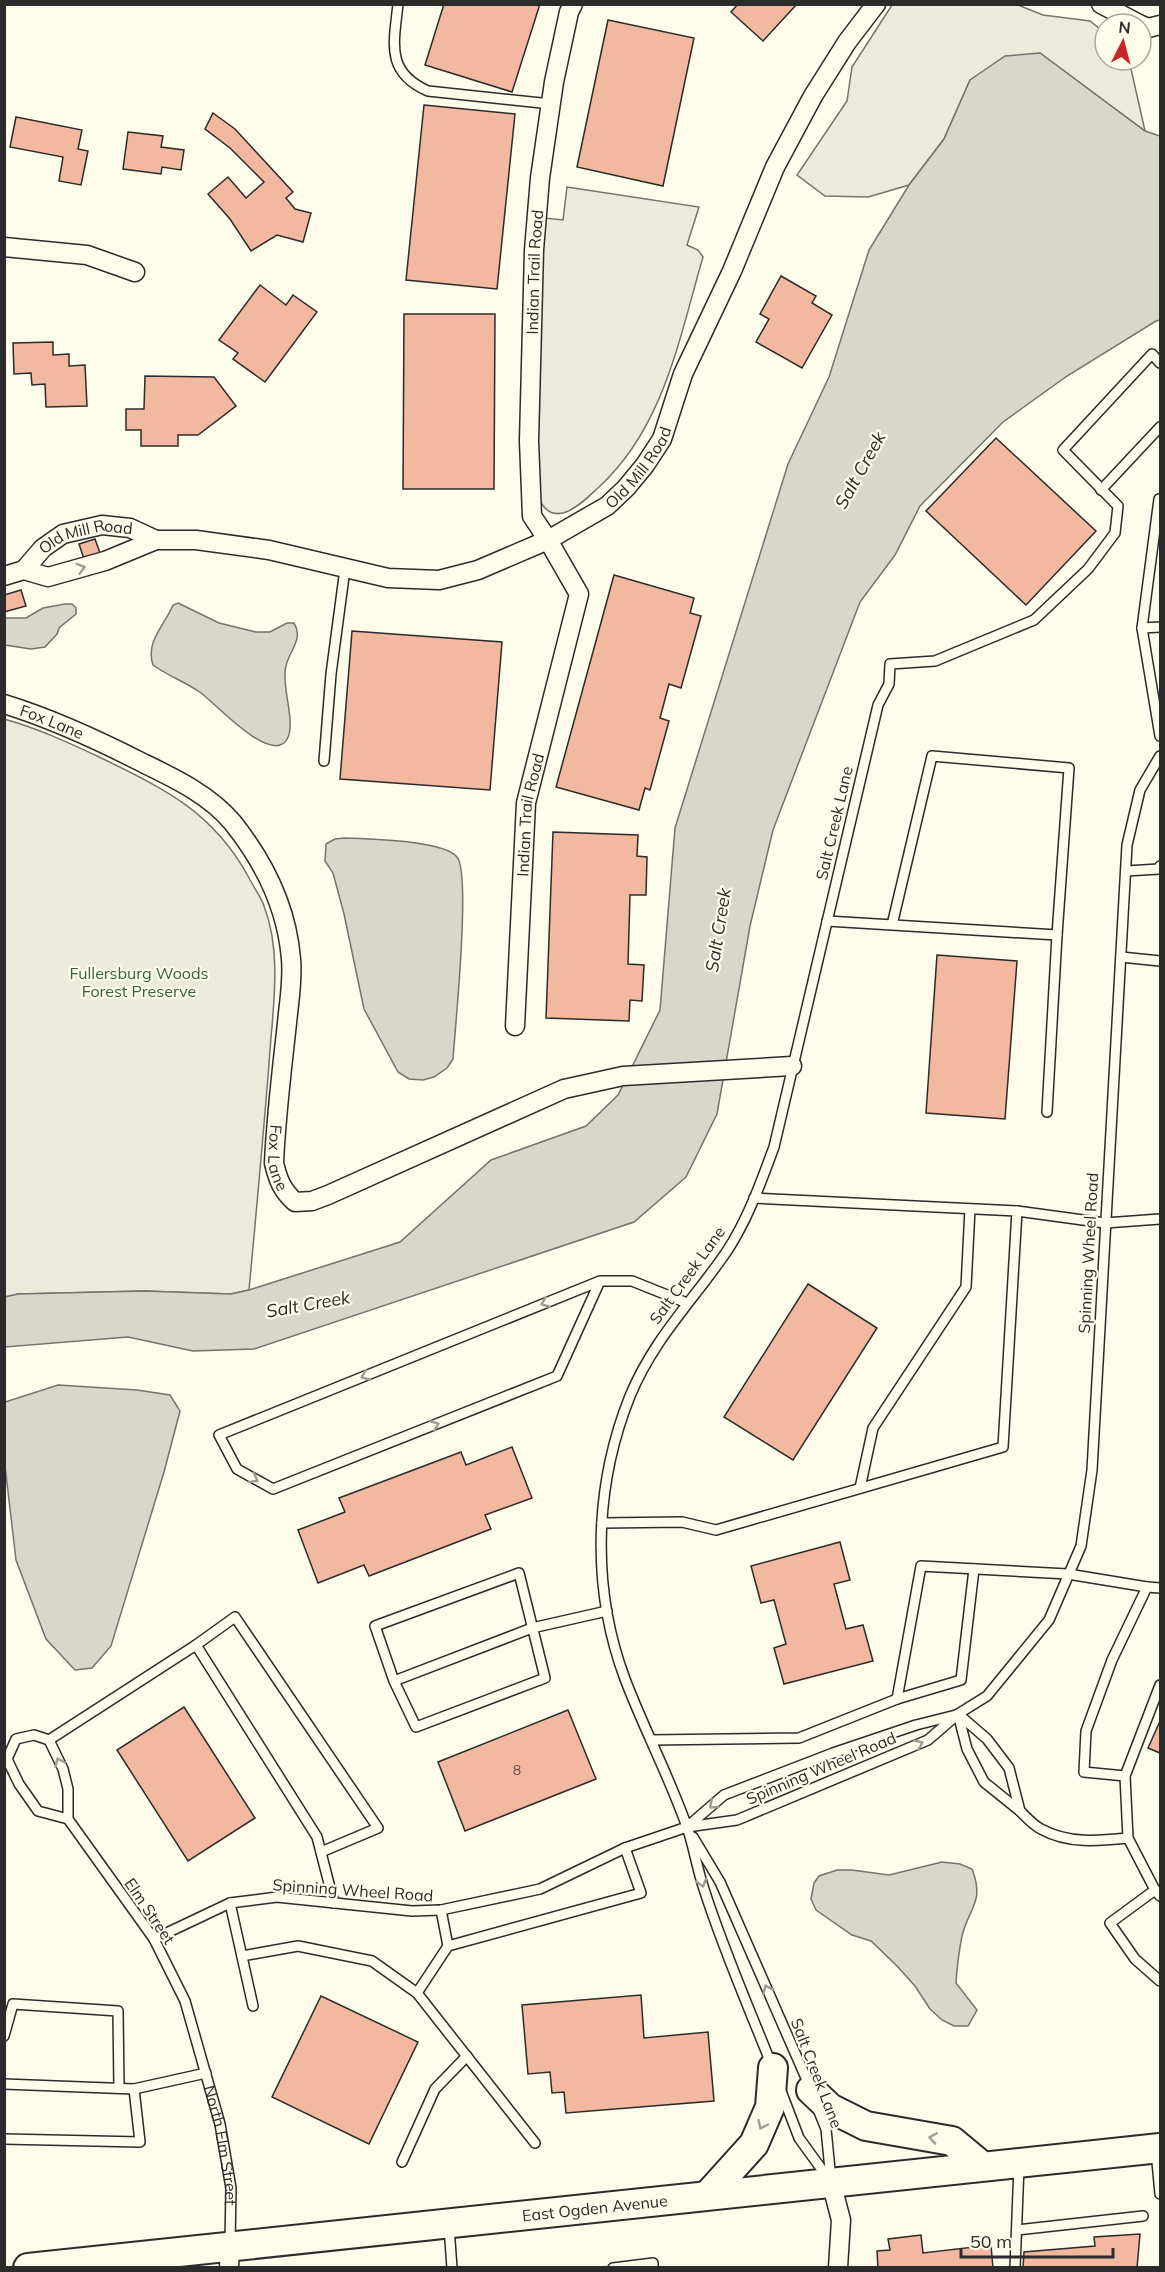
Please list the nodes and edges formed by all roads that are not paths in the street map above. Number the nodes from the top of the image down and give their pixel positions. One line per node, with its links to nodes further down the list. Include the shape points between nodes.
1 (398, 4): 6 (lane, via 393,51 399,66 416,85 428,91)
2 (573, 4): 6 (street, Indian Trail Road)
3 (876, 4): 14 (street, Old Mill Road, via 813,96 775,167 683,374 662,439 645,465 607,506)
4 (1101, 4): 5 (street)
5 (1117, 12)
6 (550, 104): 14 (street, Indian Trail Road, via 534,250 529,441 532,516)
7 (4, 248): 8 (street, via 87,255)
8 (135, 272)
9 (1161, 363): 11 (lane, via 1152,354 1063,450)
10 (1161, 427): 11 (lane)
11 (1101, 489): 26 (lane, Salt Creek Lane, via 1118,506 1115,533 1088,569 1034,620 935,661 890,664 889,684 878,705)
12 (1158, 499): 19 (lane)
13 (156, 540): 15 (street, Old Mill Road, via 224,543); 16 (street, Old Mill Road, one-way to 13, via 48,577 105,561); 16 (street, Old Mill Road, via 130,528 102,525 63,534 43,548)
14 (548, 540): 15 (street, Old Mill Road, via 478,570 438,580 388,578); 31 (street, Indian Trail Road, via 579,594 526,803)
15 (345, 569): 23 (lane)
16 (24, 570): 17 (street, Old Mill Road)
17 (4, 576)
18 (1161, 627): 19 (lane)
19 (1142, 628): 21 (lane)
20 (4, 704): 32 (street, Fox Lane, via 110,746 206,799 232,822 275,890 291,961 274,1163 285,1192 295,1202 320,1198 564,1089 623,1076)
21 (1161, 736)
22 (1161, 756): 25 (lane, Spinning Wheel Road, via 1140,790 1127,845)
23 (324, 761)
24 (1161, 866): 25 (lane)
25 (1126, 872): 29 (lane, Spinning Wheel Road)
26 (827, 921): 27 (lane); 32 (lane, Salt Creek Lane)
27 (892, 925): 28 (lane); 28 (lane, via 932,756 1069,768)
28 (1057, 935): 33 (lane)
29 (1121, 957): 30 (lane); 38 (lane, Spinning Wheel Road)
30 (1161, 961)
31 (515, 1026)
32 (792, 1066): 34 (lane, Salt Creek Lane, via 774,1146)
33 (1047, 1112)
34 (754, 1198): 35 (lane); 40 (lane, Salt Creek Lane, via 727,1251)
35 (970, 1209): 36 (lane); 41 (lane, via 966,1287 873,1428)
36 (1017, 1211): 38 (lane); 41 (lane, via 1003,1447)
37 (1161, 1219): 38 (lane)
38 (1105, 1223): 44 (lane, Spinning Wheel Road, via 1092,1470 1081,1546)
39 (600, 1281): 39 (lane, one-way to 39, via 426,1352 219,1435 237,1469 273,1489 557,1376); 40 (lane, via 632,1281)
40 (687, 1303): 42 (lane, Salt Creek Lane, via 664,1333 631,1394 614,1442)
41 (860, 1488): 42 (lane, via 716,1530 681,1522)
42 (602, 1523): 47 (lane, Salt Creek Lane)
43 (974, 1569): 44 (lane); 52 (lane, via 962,1680); 52 (lane, via 921,1566)
44 (1068, 1574): 45 (lane); 53 (lane, Spinning Wheel Road, via 1042,1628 987,1696)
45 (1148, 1587): 46 (lane); 58 (lane, via 1112,1660 1086,1731 1084,1772)
46 (1161, 1588)
47 (607, 1611): 48 (lane); 57 (lane, Salt Creek Lane, via 625,1678)
48 (532, 1629): 50 (lane); 50 (lane, via 545,1678 416,1727); 50 (lane, via 519,1573 375,1626)
49 (196, 1645): 56 (lane); 64 (lane, via 317,1837); 64 (lane, via 235,1617 378,1828)
50 (394, 1681)
51 (1161, 1686): 58 (lane)
52 (897, 1699): 57 (lane, via 799,1738)
53 (958, 1714): 59 (lane, via 987,1739 1009,1768); 59 (lane, via 967,1749 984,1782); 61 (lane, Spinning Wheel Road, one-way to 61, via 854,1746 724,1795); 61 (lane, Spinning Wheel Road, one-way to 53, via 737,1820 928,1740)
54 (4, 1738): 55 (lane)
55 (16, 1739): 56 (lane, via 34,1735); 60 (lane, via 7,1759 19,1784 38,1811)
56 (49, 1740): 60 (lane, one-way to 56, via 66,1779)
57 (651, 1740): 61 (lane, Salt Creek Lane)
58 (1125, 1776): 62 (lane)
59 (1020, 1811): 62 (lane, via 1039,1828 1065,1839)
60 (68, 1819): 69 (lane, Elm Street)
61 (687, 1827): 63 (lane, Spinning Wheel Road); 78 (lane, Salt Creek Lane, one-way to 78, via 704,1889); 83 (lane, Salt Creek Lane, one-way to 61, via 720,1882)
62 (1128, 1838): 65 (lane)
63 (625, 1848): 68 (lane, Spinning Wheel Road, via 540,1889); 70 (lane, via 641,1893)
64 (321, 1851): 67 (lane)
65 (1158, 1893): 72 (lane, via 1110,1923 1135,1959)
66 (230, 1903): 67 (lane, Spinning Wheel Road, via 277,1897); 69 (lane, Spinning Wheel Road); 71 (lane)
67 (334, 1903): 68 (lane, Spinning Wheel Road)
68 (441, 1910): 70 (lane)
69 (154, 1939): 75 (lane, Elm Street, via 185,2001)
70 (448, 1946): 73 (lane)
71 (242, 1956): 73 (lane, via 298,1946 372,1961); 74 (lane)
72 (1161, 1981)
73 (417, 1993): 77 (lane)
74 (253, 2006)
75 (193, 2027): 79 (lane, North Elm Street)
76 (4, 2036): 81 (lane, via 13,2004 118,2011)
77 (467, 2056): 85 (lane); 87 (lane, via 435,2089)
78 (772, 2068): 90 (lane, Salt Creek Lane, via 800,2138); 92 (main road, one-way to 92, via 771,2107 754,2144)
79 (206, 2073): 82 (lane); 96 (lane, North Elm Street, via 231,2188)
80 (4, 2084): 81 (lane)
81 (119, 2088): 82 (lane)
82 (134, 2089): 84 (lane, via 140,2142)
83 (811, 2090): 89 (main road, one-way to 83, via 952,2141 866,2126 830,2109); 90 (lane, Salt Creek Lane, via 826,2129)
84 (4, 2139)
85 (535, 2143)
86 (1158, 2148): 88 (main road, East Ogden Avenue); 91 (lane)
87 (402, 2162)
88 (1020, 2163): 89 (main road, East Ogden Avenue); 95 (lane)
89 (982, 2166): 90 (main road, East Ogden Avenue)
90 (831, 2182): 92 (main road, East Ogden Avenue); 101 (street, via 841,2220)
91 (1161, 2194)
92 (708, 2195): 94 (main road, East Ogden Avenue)
93 (1143, 2216): 95 (lane)
94 (449, 2222): 96 (main road, East Ogden Avenue); 98 (lane)
95 (1017, 2230): 102 (lane)
96 (229, 2257): 97 (main road, East Ogden Avenue)
97 (28, 2268)
98 (452, 2268)
99 (614, 2268): 100 (lane, via 653,2263)
100 (653, 2268)
101 (838, 2268)
102 (1015, 2268)

